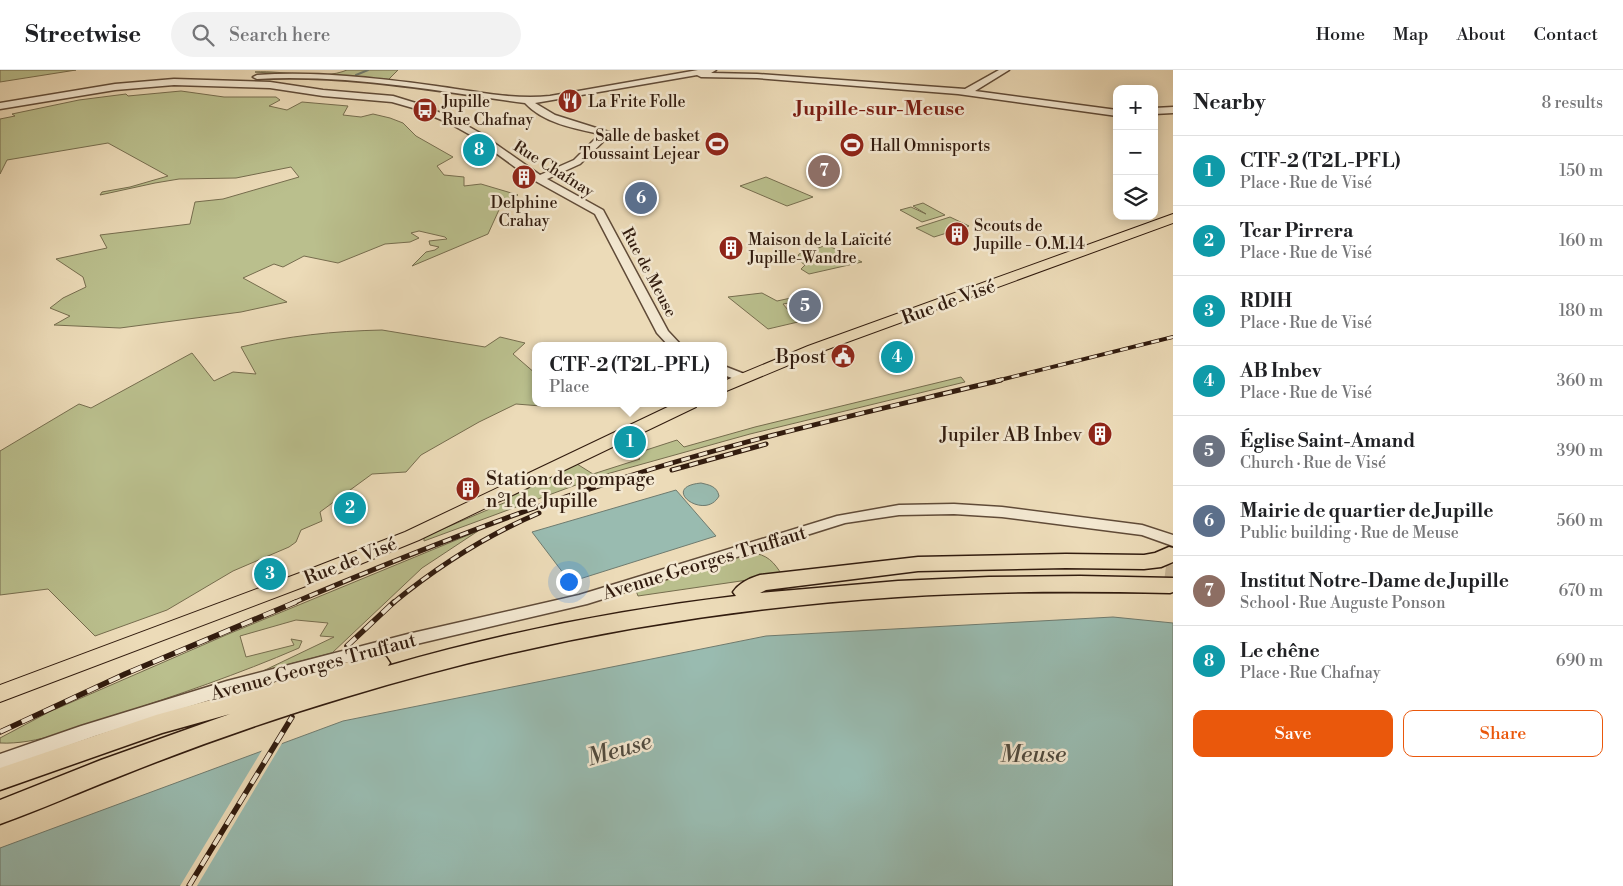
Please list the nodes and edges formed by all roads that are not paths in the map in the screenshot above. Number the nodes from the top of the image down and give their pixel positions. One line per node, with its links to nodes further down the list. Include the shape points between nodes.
1 (1005, 70): 6 (street)
2 (711, 71): 6 (street, via 726,77 733,74); 7 (street)
3 (152, 73): 5 (street)
4 (237, 83): 5 (street); 7 (street, via 269,76 398,83); 12 (street, Rue Chafnay, via 402,101 477,135)
5 (147, 84): 8 (street)
6 (967, 92): 11 (street)
7 (528, 101): 12 (street, via 562,121 607,133 577,162)
8 (0, 106)
9 (1173, 110): 10 (street)
10 (1158, 111)
11 (1113, 113)
12 (540, 179): 13 (street, Rue Chafnay)
13 (599, 212): 15 (street, Rue de Meuse, via 658,325)
14 (1173, 218): 17 (main road, Rue de Visé)
15 (672, 342)
16 (727, 371): 17 (street)
17 (742, 378): 18 (main road, Rue de Visé)
18 (727, 386)
19 (682, 407): 22 (main road, Rue de Visé, via 412,536)
20 (1170, 561): 21 (highway, via 910,565 760,584); 21 (highway, via 1137,596 931,599 782,608); 23 (street, Avenue Georges Truffaut, via 1153,538 1131,530 1002,512 900,510 843,519 573,602 417,638 227,688)
21 (739, 598): 26 (highway, via 558,621 405,656 191,714); 27 (highway, via 531,639 381,676 203,733)
22 (0, 694)
23 (25, 752): 24 (street, Avenue Georges Truffaut); 25 (street, Avenue Georges Truffaut)
24 (0, 753)
25 (0, 762)
26 (0, 779)
27 (0, 812)

